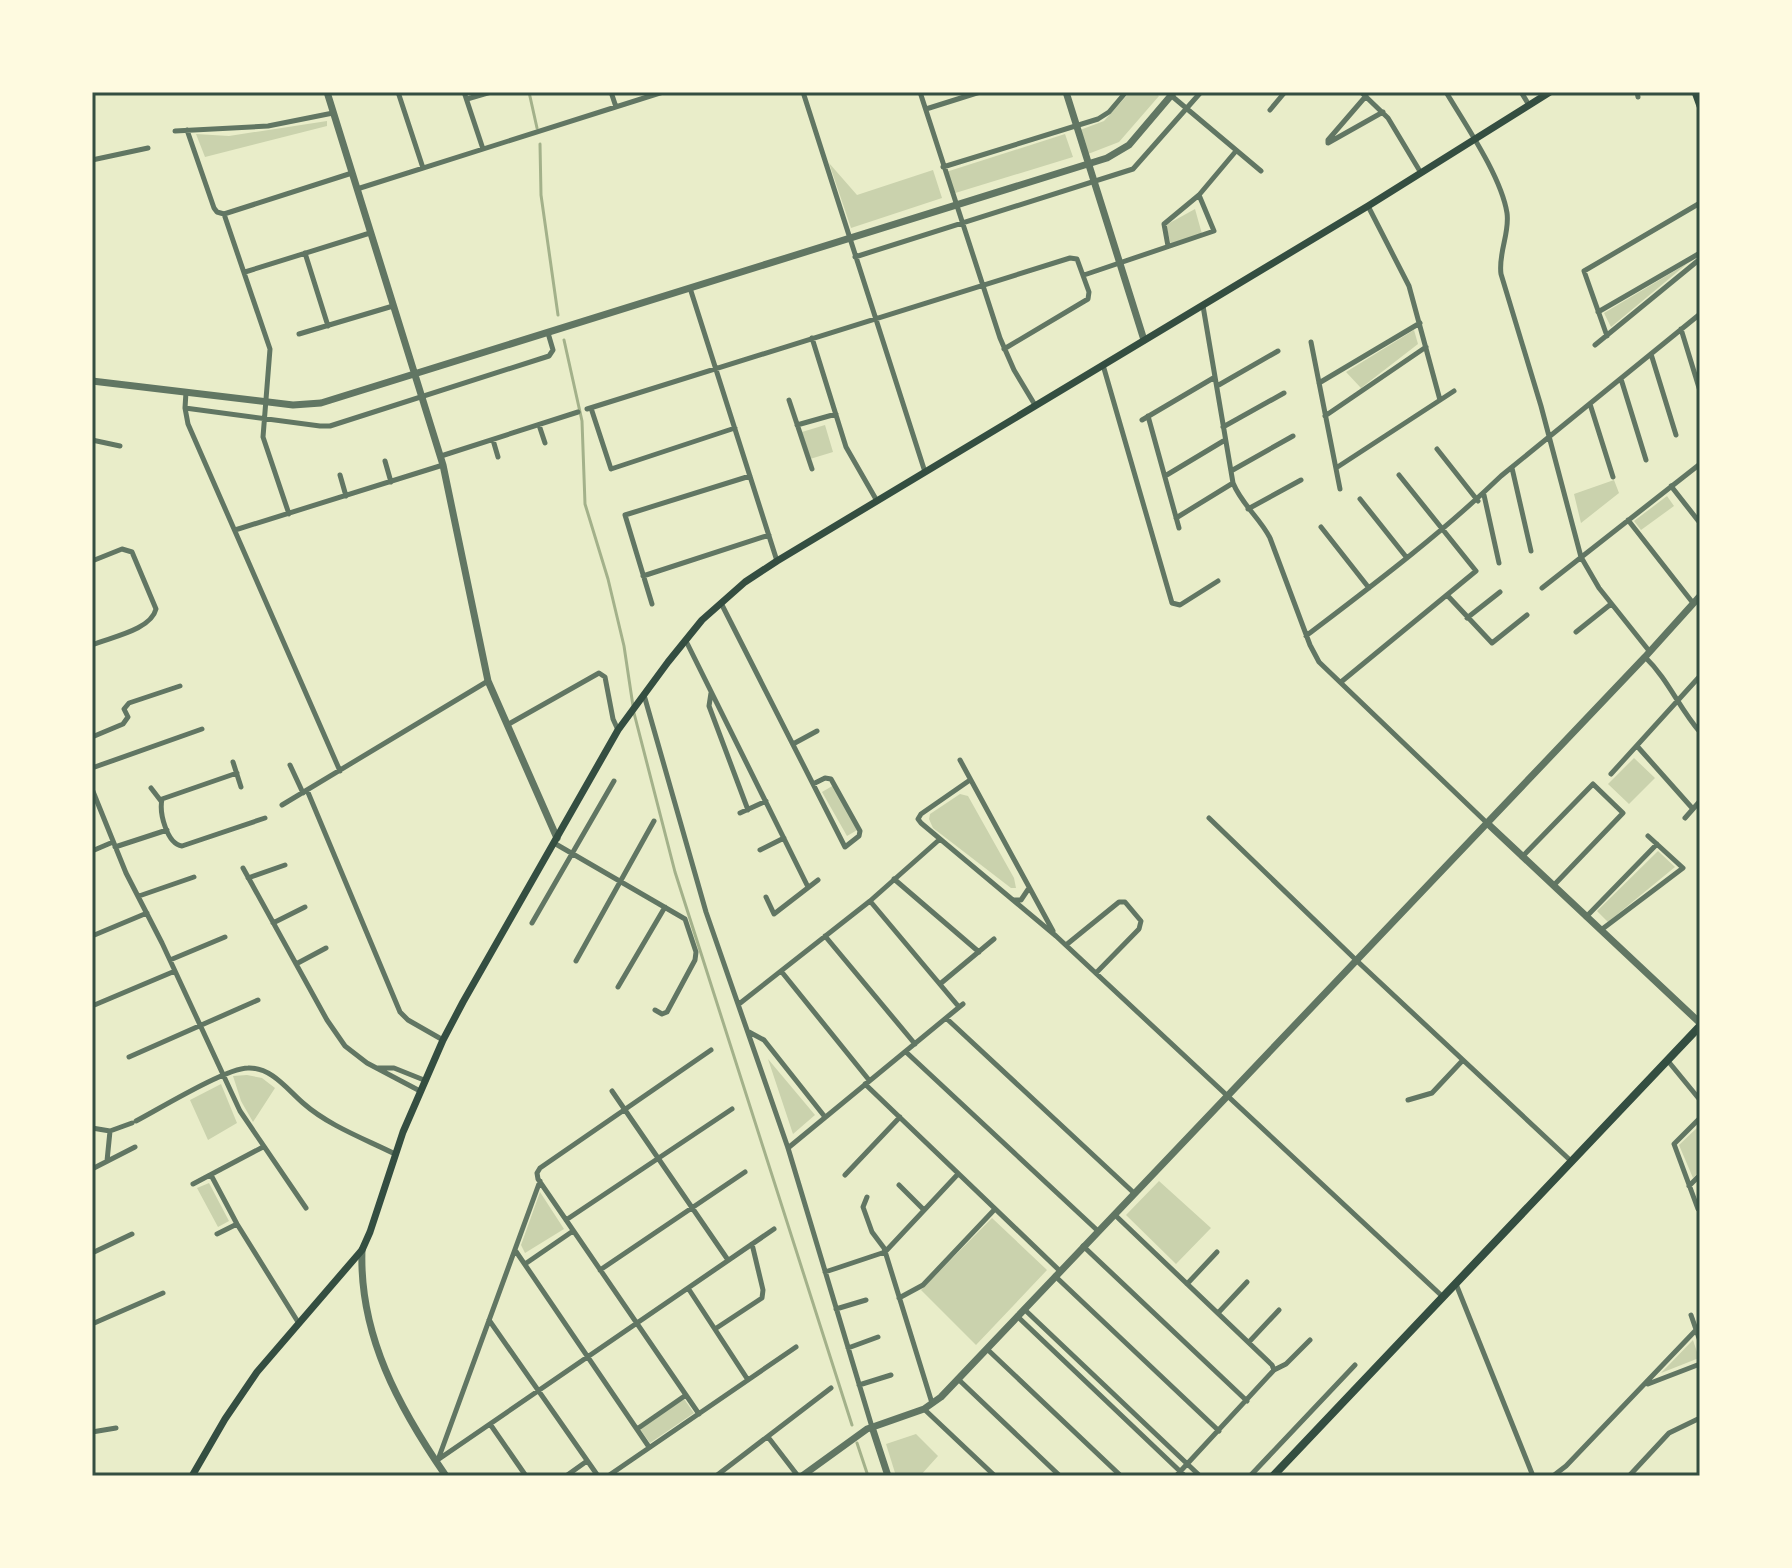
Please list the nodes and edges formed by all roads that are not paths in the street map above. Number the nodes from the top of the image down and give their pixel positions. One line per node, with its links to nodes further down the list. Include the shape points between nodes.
1 (327, 92): 28 (street)
2 (398, 92): 39 (street)
3 (464, 92): 20 (street)
4 (491, 92): 20 (street)
5 (611, 92): 23 (street)
6 (663, 92): 23 (street)
7 (803, 92): 52 (street)
8 (920, 92): 24 (street)
9 (980, 92): 24 (street)
10 (1066, 92): 29 (street)
11 (1126, 92): 29 (street, via 1106,115)
12 (1201, 92): 25 (street)
13 (1285, 92): 26 (street)
14 (1446, 92): 32 (street)
15 (1521, 92): 21 (street)
16 (1550, 92): 21 (main road)
17 (1695, 92): 22 (main road)
18 (1170, 93): 25 (street); 37 (street, via 1129,145)
19 (1363, 94): 27 (street); 27 (street, via 1328,143)
20 (467, 99): 34 (street)
21 (1529, 105): 32 (main road)
22 (1700, 106)
23 (616, 107): 34 (street)
24 (926, 109): 38 (street)
25 (1187, 109): 35 (street); 43 (street, via 1138,166)
26 (1270, 110)
27 (1383, 112): 42 (street)
28 (333, 113): 30 (street, via 268,126); 41 (street)
29 (1077, 125): 37 (street); 38 (street)
30 (187, 130): 31 (street); 49 (street, via 214,208)
31 (175, 131)
32 (1475, 139): 42 (main road); 110 (street, via 1506,210 1501,274)
33 (148, 148): 36 (street)
34 (483, 149): 39 (street)
35 (1236, 151): 40 (street); 45 (street)
36 (92, 160)
37 (1089, 165): 43 (street); 47 (street)
38 (943, 167): 47 (street)
39 (423, 168): 44 (street)
40 (1261, 171)
41 (352, 173): 44 (street); 49 (street)
42 (1421, 173): 48 (main road)
43 (1094, 182): 50 (street); 57 (street)
44 (357, 189): 51 (street)
45 (1199, 195): 53 (street, via 1164,224); 53 (street, via 1214,231)
46 (1700, 203): 64 (street, via 1584,271)
47 (956, 206): 50 (street); 52 (street)
48 (1368, 206): 63 (main road); 67 (street, via 1409,286)
49 (224, 214): 58 (street)
50 (962, 223): 56 (street); 60 (street)
51 (370, 233): 54 (street); 62 (street)
52 (850, 239): 56 (street); 61 (street)
53 (1168, 246): 57 (street)
54 (305, 253): 58 (street); 68 (street)
55 (1700, 256): 64 (street); 72 (street)
56 (855, 257): 66 (street)
57 (1120, 263): 59 (street); 74 (street)
58 (245, 272): 96 (street, via 271,353)
59 (1084, 275): 60 (street, via 1076,258); 78 (street, via 1088,299)
60 (983, 284): 66 (street); 78 (street)
61 (690, 288): 70 (street); 82 (street)
62 (393, 306): 68 (street); 83 (street)
63 (1203, 306): 74 (main road); 84 (street)
64 (1598, 312): 72 (street)
65 (1700, 314): 69 (street)
66 (875, 318): 73 (street); 126 (street)
67 (1420, 323): 77 (street); 87 (street)
68 (328, 326): 71 (street)
69 (1681, 329): 80 (street); 90 (street)
70 (548, 333): 83 (street); 93 (street, via 553,350 549,356)
71 (299, 334)
72 (1607, 336): 76 (street)
73 (812, 338): 82 (street); 101 (street)
74 (1144, 340): 81 (main road)
75 (1311, 342): 87 (street)
76 (1595, 345)
77 (1426, 347): 95 (street); 102 (street)
78 (1004, 349): 98 (street)
79 (1278, 351): 88 (street)
80 (1651, 354): 85 (street); 108 (street)
81 (1103, 365): 98 (main road); 159 (street, via 1172,603 1180,605)
82 (716, 368): 107 (street); 107 (street, via 589,408 611,469)
83 (415, 374): 93 (street); 96 (street, via 314,405)
84 (1215, 377): 88 (street); 130 (street, via 1145,418)
85 (1621, 379): 97 (street); 118 (street)
86 (92, 381): 91 (street)
87 (1319, 383): 102 (street)
88 (1217, 386): 106 (street)
89 (1454, 391): 95 (street)
90 (1700, 391)
91 (186, 392): 96 (street); 99 (street)
92 (1284, 393): 106 (street)
93 (422, 398): 103 (street, via 325,426); 120 (street)
94 (789, 400): 105 (street)
95 (1440, 400): 122 (street)
96 (266, 402): 103 (street)
97 (1590, 404): 110 (street); 131 (street)
98 (1035, 405): 126 (main road)
99 (185, 408): 103 (street); 149 (street)
100 (578, 412): 104 (street)
101 (836, 414): 105 (street); 140 (street, via 846,447)
102 (1325, 416): 122 (street)
103 (264, 419): 143 (street, via 264,442)
104 (539, 425): 112 (street); 114 (street)
105 (797, 425): 124 (street)
106 (1223, 427): 113 (street)
107 (735, 428): 129 (street)
108 (1676, 435)
109 (1293, 436): 125 (street)
110 (1549, 439): 123 (street); 153 (street)
111 (92, 440): 115 (street)
112 (493, 440): 117 (street); 120 (street)
113 (1225, 440): 125 (street); 130 (street)
114 (545, 443)
115 (120, 446)
116 (1437, 449): 141 (street)
117 (498, 457)
118 (1646, 460)
119 (385, 461): 133 (street)
120 (442, 461): 133 (street); 177 (street)
121 (1700, 464): 135 (street)
122 (1336, 468): 136 (street)
123 (1512, 468): 137 (street); 152 (street)
124 (812, 469)
125 (1231, 471): 134 (street)
126 (925, 472): 140 (main road)
127 (340, 475): 138 (street)
128 (1399, 475): 150 (street)
129 (750, 476): 151 (street); 158 (street, via 625,515)
130 (1165, 476): 144 (street)
131 (1613, 477)
132 (1301, 480): 142 (street)
133 (391, 482): 138 (street)
134 (1233, 483): 142 (street); 144 (street)
135 (1671, 486): 145 (street); 146 (street)
136 (1340, 489)
137 (1484, 494): 141 (street); 157 (street)
138 (346, 496): 143 (street)
139 (1360, 499): 154 (street)
140 (877, 501): 156 (main road)
141 (1478, 501): 150 (street)
142 (1248, 509): 172 (street, via 1270,538)
143 (289, 514): 149 (street)
144 (1176, 518): 148 (street)
145 (1628, 520): 153 (street); 166 (street)
146 (1700, 523)
147 (1321, 527): 160 (street)
148 (1179, 528)
149 (235, 530): 195 (street)
150 (1443, 530): 154 (street); 163 (street, via 1476,571)
151 (769, 535): 156 (street); 158 (street)
152 (1531, 551)
153 (1581, 557): 161 (street); 168 (street)
154 (1407, 558): 160 (street)
155 (92, 561): 174 (street, via 122,549 132,552 156,609 147,623)
156 (777, 561): 165 (main road)
157 (1499, 563)
158 (643, 576): 167 (street)
159 (1218, 581)
160 (1369, 588): 172 (street)
161 (1542, 588)
162 (1500, 592): 170 (street)
163 (1447, 595): 170 (street); 178 (street)
164 (1700, 596): 166 (street)
165 (721, 602): 173 (main road); 189 (street)
166 (1693, 603): 175 (street)
167 (652, 604)
168 (1611, 604): 171 (street); 175 (street)
169 (1527, 615): 170 (street, via 1492,643)
170 (1467, 618)
171 (1576, 632)
172 (1306, 636): 178 (street, via 1319,662)
173 (685, 639): 180 (street); 181 (main road)
174 (92, 645)
175 (1648, 655): 182 (street); 216 (street)
176 (1700, 676): 182 (street)
177 (488, 681): 183 (street); 195 (street)
178 (1341, 682): 216 (street)
179 (180, 686): 188 (street, via 129,703 123,724)
180 (711, 692): 206 (street); 210 (street, via 709,706)
181 (644, 694): 185 (main road); 267 (street, via 702,898)
182 (1677, 701): 187 (street); 190 (street)
183 (506, 725): 185 (street, via 599,673 605,677); 221 (street)
184 (202, 729): 194 (street)
185 (618, 730): 221 (main road)
186 (817, 731): 189 (street)
187 (1700, 732)
188 (92, 737)
189 (793, 744): 200 (street)
190 (1637, 746): 197 (street); 209 (street)
191 (960, 760): 198 (street)
192 (233, 762): 196 (street)
193 (290, 765): 204 (street)
194 (92, 768)
195 (340, 771): 204 (street)
196 (237, 773): 201 (street); 205 (street)
197 (1611, 774)
198 (970, 780): 220 (street, via 918,819); 237 (street)
199 (614, 781): 226 (street)
200 (813, 784): 200 (street, via 845,847 860,831 831,779)
201 (241, 787)
202 (151, 788): 205 (street)
203 (92, 789): 223 (street)
204 (305, 792): 208 (street); 274 (street, via 400,1012)
205 (161, 801): 217 (street)
206 (766, 801): 210 (street); 219 (street)
207 (1700, 801): 209 (street)
208 (282, 805)
209 (1693, 809): 214 (street)
210 (748, 810): 211 (street)
211 (740, 813)
212 (265, 818): 217 (street, via 182,846 173,843)
213 (1209, 818): 258 (street)
214 (1685, 818)
215 (654, 821): 234 (street)
216 (1487, 823): 227 (street); 258 (street)
217 (168, 830): 223 (street)
218 (1648, 836): 222 (street)
219 (784, 838): 224 (street); 236 (street)
220 (940, 839): 232 (street); 240 (street)
221 (556, 841): 226 (street); 274 (main road)
222 (1657, 844): 245 (street); 248 (street, via 1683,868)
223 (114, 845): 225 (street); 238 (street)
224 (760, 850)
225 (92, 851)
226 (573, 854): 234 (street); 247 (street)
227 (1522, 857): 235 (street); 235 (street, via 1593,784 1623,813)
228 (285, 865): 231 (street)
229 (243, 868): 231 (street)
230 (194, 877): 238 (street)
231 (248, 878): 246 (street)
232 (894, 879): 241 (street); 256 (street)
233 (818, 880): 236 (street)
234 (621, 882): 243 (street); 259 (street)
235 (1553, 886): 245 (street)
236 (808, 887): 239 (street, via 774,914)
237 (1029, 887): 240 (street, via 1021,900); 251 (street)
238 (139, 896): 244 (street)
239 (766, 897)
240 (1013, 900): 251 (street)
241 (870, 901): 250 (street); 264 (street)
242 (305, 907): 246 (street)
243 (665, 907): 265 (street); 269 (street, via 685,919 696,952 667,1012)
244 (147, 913): 249 (street); 257 (street)
245 (1586, 917): 248 (street)
246 (273, 923): 260 (street)
247 (532, 923)
248 (1600, 930): 271 (street)
249 (92, 936)
250 (825, 936): 262 (street); 275 (street)
251 (1056, 936): 254 (street)
252 (225, 937): 257 (street)
253 (994, 939): 256 (street)
254 (1066, 945): 263 (street); 263 (street, via 1125,902 1141,921 1139,929)
255 (326, 948): 260 (street)
256 (979, 952): 264 (street)
257 (170, 960): 261 (street)
258 (1356, 960): 279 (street); 287 (street)
259 (576, 961)
260 (296, 964): 281 (street, via 337,1035)
261 (175, 971): 268 (street); 272 (street)
262 (781, 971): 267 (street); 284 (street)
263 (1096, 973): 287 (street)
264 (940, 984): 270 (street, via 961,1006)
265 (618, 987)
266 (258, 1000): 272 (street)
267 (739, 1004): 273 (street)
268 (92, 1006)
269 (655, 1010)
270 (946, 1018): 275 (street); 314 (street)
271 (1700, 1025): 280 (main road)
272 (201, 1026): 278 (street); 282 (street)
273 (748, 1031): 292 (street, via 764,1040); 299 (street)
274 (443, 1040): 283 (main road)
275 (915, 1044): 277 (street)
276 (711, 1050): 291 (street)
277 (906, 1052): 284 (street); 326 (street)
278 (129, 1057)
279 (1463, 1060): 288 (street, via 1432,1093); 303 (street)
280 (1667, 1060): 289 (street); 303 (main road)
281 (377, 1068): 283 (street, via 394,1068); 285 (street)
282 (224, 1075): 296 (street); 298 (street); 300 (street, via 247,1068 265,1071 318,1115)
283 (424, 1080): 285 (main road)
284 (867, 1082): 292 (street); 293 (street)
285 (420, 1091): 300 (main road)
286 (612, 1091): 291 (street)
287 (1227, 1095): 314 (street); 346 (street)
288 (1408, 1100)
289 (1700, 1100)
290 (732, 1109): 301 (street)
291 (625, 1110): 301 (street); 310 (street, via 540,1168)
292 (825, 1117): 299 (street)
293 (900, 1117): 306 (street); 308 (street)
294 (1700, 1118): 313 (street, via 1674,1144)
295 (92, 1128): 296 (street)
296 (110, 1131): 302 (street)
297 (135, 1147): 302 (street)
298 (263, 1147): 307 (street); 316 (street)
299 (788, 1148): 339 (street)
300 (395, 1154): 332 (main road)
301 (658, 1159): 317 (street); 322 (street)
302 (107, 1161): 304 (street)
303 (1571, 1161): 342 (main road)
304 (92, 1169)
305 (745, 1172): 317 (street)
306 (958, 1174): 318 (street); 320 (street)
307 (211, 1175): 311 (street); 323 (street)
308 (845, 1175)
309 (1700, 1175): 313 (street)
310 (540, 1181): 322 (street); 331 (street)
311 (193, 1184)
312 (899, 1185): 320 (street)
313 (1689, 1186): 319 (street)
314 (1134, 1193): 321 (street)
315 (867, 1197): 333 (street, via 862,1205 865,1215)
316 (306, 1208)
317 (692, 1208): 336 (street); 338 (street)
318 (995, 1209): 340 (street); 347 (street, via 923,1285)
319 (1698, 1209)
320 (924, 1210): 333 (street)
321 (1114, 1214): 326 (street); 343 (street)
322 (566, 1220): 325 (street)
323 (237, 1224): 328 (street); 355 (street)
324 (774, 1229): 329 (street)
325 (573, 1231): 337 (street); 338 (street)
326 (1098, 1231): 330 (street)
327 (132, 1234): 335 (street)
328 (217, 1234)
329 (752, 1244): 336 (street); 358 (street, via 762,1298)
330 (1083, 1246): 340 (street); 379 (street)
331 (515, 1249): 337 (street); 354 (street)
332 (362, 1250): 355 (main road); 394 (street, via 363,1295 376,1348 396,1395)
333 (885, 1252): 339 (street); 347 (street)
334 (1217, 1252): 343 (street)
335 (92, 1253)
336 (728, 1260): 344 (street)
337 (525, 1264): 367 (street)
338 (600, 1270): 356 (street)
339 (825, 1272): 349 (street)
340 (1058, 1274): 351 (street); 390 (street)
341 (1247, 1282): 352 (street)
342 (1455, 1282): 346 (main road); 413 (street)
343 (1187, 1284): 352 (street)
344 (688, 1288): 356 (street); 358 (street)
345 (163, 1293): 357 (street)
346 (1442, 1296): 412 (main road)
347 (899, 1298): 380 (street)
348 (866, 1300): 349 (street)
349 (836, 1309): 365 (street)
350 (1279, 1310): 363 (street)
351 (1021, 1313): 366 (street); 383 (street); 385 (street)
352 (1218, 1313): 363 (street)
353 (1691, 1315): 359 (street)
354 (489, 1320): 377 (street); 394 (street)
355 (298, 1322): 398 (main road, via 240,1396)
356 (637, 1323): 367 (street); 378 (street)
357 (92, 1324)
358 (715, 1329): 373 (street)
359 (1696, 1330): 362 (street); 375 (street)
360 (878, 1337): 365 (street)
361 (1310, 1340): 370 (street)
362 (1700, 1341)
363 (1249, 1342): 370 (street)
364 (796, 1347): 373 (street)
365 (848, 1348): 374 (street)
366 (987, 1349): 372 (street); 409 (street)
367 (588, 1357): 377 (street); 389 (street)
368 (1700, 1364): 375 (street)
369 (1355, 1365): 411 (street)
370 (1274, 1370): 379 (street)
371 (891, 1375): 374 (street)
372 (958, 1379): 380 (street); 408 (street)
373 (748, 1380): 382 (street)
374 (859, 1385): 387 (street)
375 (1643, 1385): 414 (street)
376 (831, 1388): 392 (street)
377 (539, 1391): 386 (street); 395 (street)
378 (686, 1395): 382 (street); 389 (street)
379 (1247, 1401): 390 (street)
380 (933, 1404): 381 (street)
381 (924, 1409): 387 (street); 407 (street)
382 (699, 1414): 393 (street)
383 (1137, 1416): 385 (street); 396 (street)
384 (1700, 1418): 415 (street, via 1669,1433)
385 (1130, 1423): 397 (street)
386 (490, 1424): 394 (street); 400 (street)
387 (872, 1427): 405 (street); 406 (street)
388 (116, 1428): 391 (street)
389 (637, 1429): 393 (street)
390 (1219, 1431): 396 (street)
391 (92, 1432)
392 (768, 1437): 404 (street); 405 (street)
393 (649, 1447): 403 (street)
394 (436, 1461): 399 (street)
395 (587, 1461): 401 (street); 402 (street)
396 (1188, 1464): 397 (street); 410 (street)
397 (1181, 1474)
398 (192, 1476)
399 (446, 1476)
400 (526, 1476)
401 (566, 1476)
402 (598, 1476)
403 (608, 1476)
404 (716, 1476)
405 (800, 1476)
406 (888, 1476)
407 (995, 1476)
408 (1060, 1476)
409 (1121, 1476)
410 (1200, 1476)
411 (1250, 1476)
412 (1273, 1476)
413 (1533, 1476)
414 (1553, 1476)
415 (1629, 1476)

